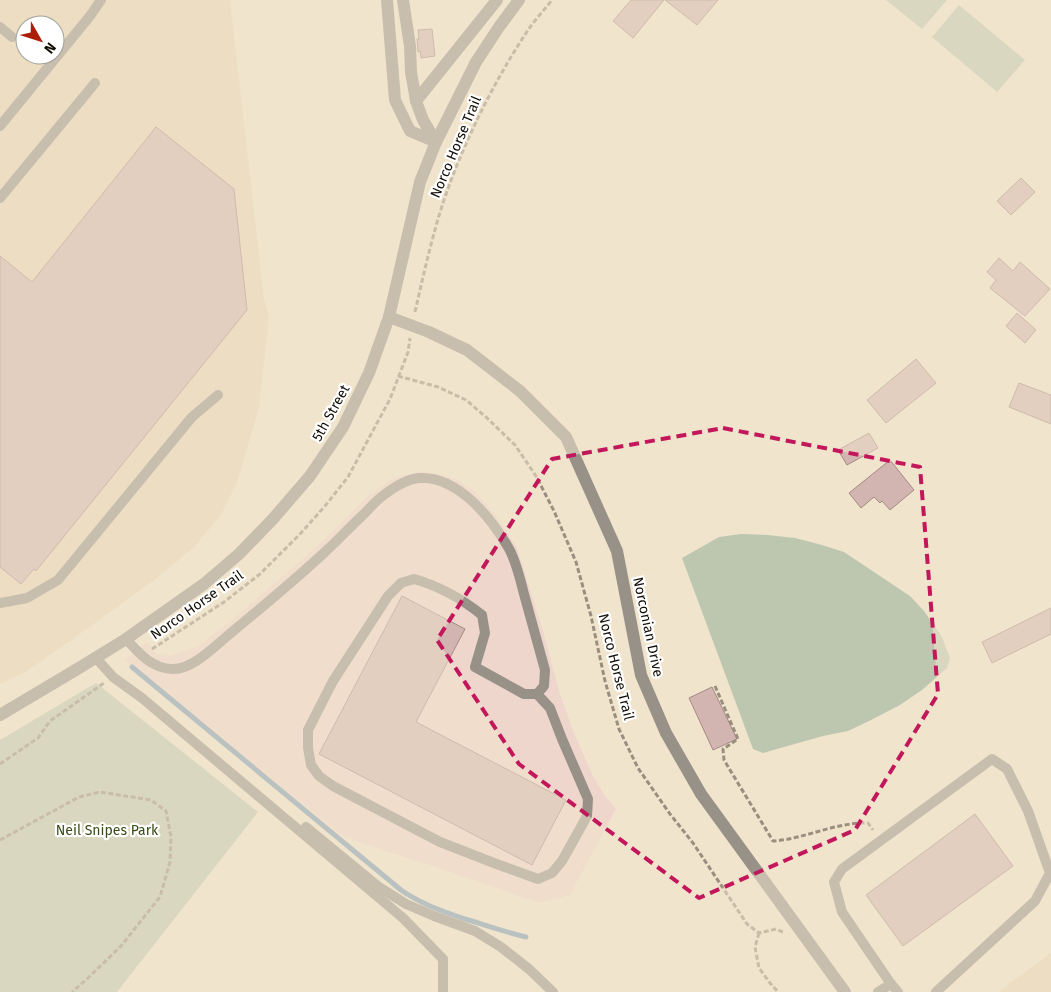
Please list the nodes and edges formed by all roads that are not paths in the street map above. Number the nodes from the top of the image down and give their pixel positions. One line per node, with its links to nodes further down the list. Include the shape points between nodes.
1 (101, 0): 10 (lane)
2 (386, 0): 11 (street, via 395,100 410,131)
3 (403, 0): 9 (street)
4 (497, 0): 9 (street)
5 (518, 0): 11 (street, 5th Street, via 476,62)
6 (0, 27): 7 (lane)
7 (12, 37)
8 (95, 84): 12 (lane)
9 (416, 101): 11 (street)
10 (0, 126)
11 (436, 142): 13 (street, 5th Street, via 420,182)
12 (0, 198)
13 (388, 317): 16 (street, 5th Street, via 369,373 343,427 310,476 239,554 204,584); 24 (street, Norconian Drive, via 467,350 520,391 566,437 617,551 641,675 666,733 701,794)
14 (218, 395): 15 (lane, via 192,417 58,580 27,598)
15 (0, 603)
16 (126, 639): 17 (street, 5th Street); 18 (lane, via 156,666 173,669 192,664 278,595 380,498 402,483 420,478 448,484 463,493 494,525 509,549 545,670 544,686)
17 (96, 658): 19 (street, 5th Street); 20 (lane, via 113,677)
18 (537, 694): 18 (lane, via 524,694 475,666 485,633 482,615 430,583 414,579 401,584 388,596 333,681 308,730 311,764 319,776 334,786 440,842 538,878 552,873 562,861 587,816 588,799 550,708)
19 (0, 715)
20 (273, 808): 22 (lane, via 403,918 443,960); 23 (lane, via 303,825 379,887 406,904 475,932 500,947)
21 (895, 988): 25 (lane); 26 (lane, via 842,912 834,882 842,869 992,759 1007,769 1028,811 1050,873 1035,902)
22 (443, 992)
23 (553, 992)
24 (845, 992)
25 (878, 992)
26 (936, 992)

